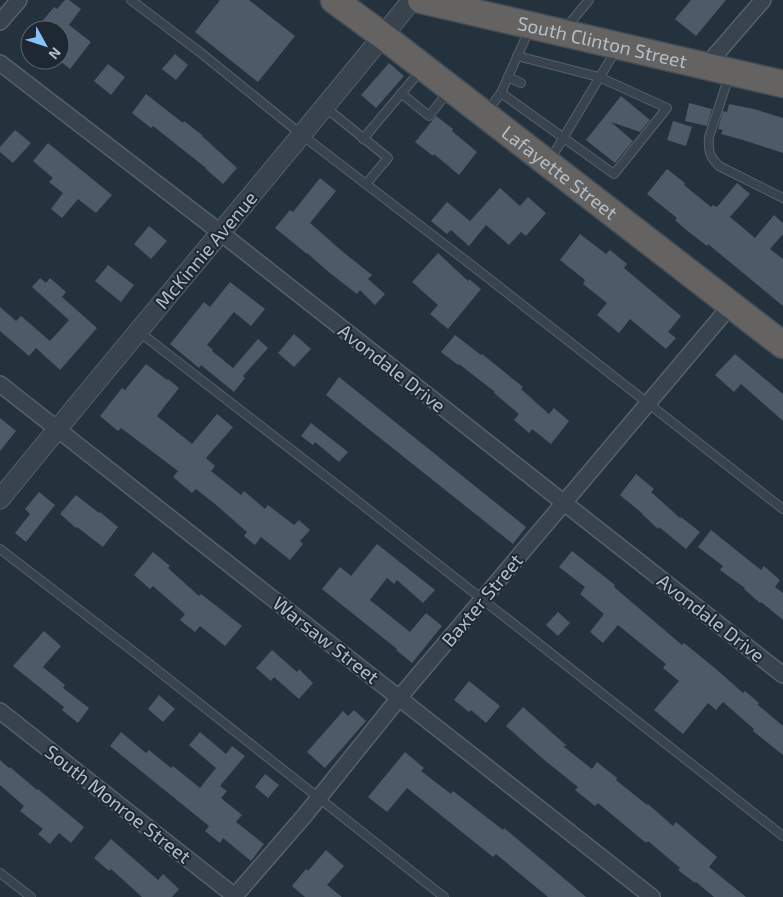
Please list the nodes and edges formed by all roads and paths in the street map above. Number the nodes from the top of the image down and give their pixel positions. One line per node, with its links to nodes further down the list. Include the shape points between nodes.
1 (19, 0): 8 (street)
2 (131, 0): 26 (lane)
3 (334, 0): 11 (highway, Lafayette Street)
4 (412, 0): 11 (street, McKinnie Avenue)
5 (421, 0): 9 (highway, South Clinton Street)
6 (589, 0): 10 (lane)
7 (763, 0): 16 (street)
8 (0, 22)
9 (531, 26): 10 (highway, South Clinton Street); 13 (lane)
10 (562, 33): 12 (highway, South Clinton Street)
11 (383, 36): 15 (highway, Lafayette Street); 24 (street, McKinnie Avenue)
12 (618, 46): 16 (highway, South Clinton Street); 18 (lane)
13 (517, 56): 17 (lane); 18 (lane)
14 (0, 64): 32 (street, Avondale Drive)
15 (424, 67): 21 (highway, Lafayette Street); 22 (lane)
16 (718, 69): 20 (highway, South Clinton Street); 31 (lane, via 709,137 713,160)
17 (508, 77): 19 (lane); 23 (lane)
18 (599, 77): 28 (lane, via 575,110); 28 (lane, via 667,108 614,174)
19 (521, 83)
20 (783, 84)
21 (451, 88): 22 (lane, via 429,116); 25 (highway, Lafayette Street)
22 (401, 93): 27 (lane)
23 (501, 93): 25 (lane); 28 (lane)
24 (325, 107): 26 (street, McKinnie Avenue); 27 (lane)
25 (485, 114): 29 (highway, Lafayette Street)
26 (302, 135): 30 (lane); 32 (street, McKinnie Avenue)
27 (363, 138): 30 (lane, via 388,158)
28 (563, 138): 29 (lane)
29 (548, 163): 33 (highway, Lafayette Street)
30 (366, 184): 37 (lane)
31 (783, 198)
32 (221, 233): 34 (street, McKinnie Avenue); 40 (street, Avondale Drive)
33 (731, 305): 35 (highway, Lafayette Street); 37 (street, Baxter Street)
34 (138, 331): 38 (street, McKinnie Avenue); 43 (lane)
35 (783, 346)
36 (0, 384): 38 (street, Warsaw Street)
37 (648, 404): 40 (street, Baxter Street); 41 (lane)
38 (58, 428): 39 (street, McKinnie Avenue); 45 (street, Warsaw Street)
39 (0, 499)
40 (564, 504): 43 (street, Baxter Street); 44 (street, Avondale Drive)
41 (783, 509)
42 (0, 549): 47 (lane)
43 (483, 600): 45 (street, Baxter Street); 48 (lane)
44 (783, 675)
45 (400, 698): 47 (street, Baxter Street); 53 (street, Warsaw Street)
46 (0, 710): 51 (street, South Monroe Street)
47 (319, 798): 51 (street, Baxter Street); 52 (lane)
48 (783, 836)
49 (0, 873): 50 (lane)
50 (31, 897)
51 (235, 897)
52 (444, 897)
53 (652, 897)

